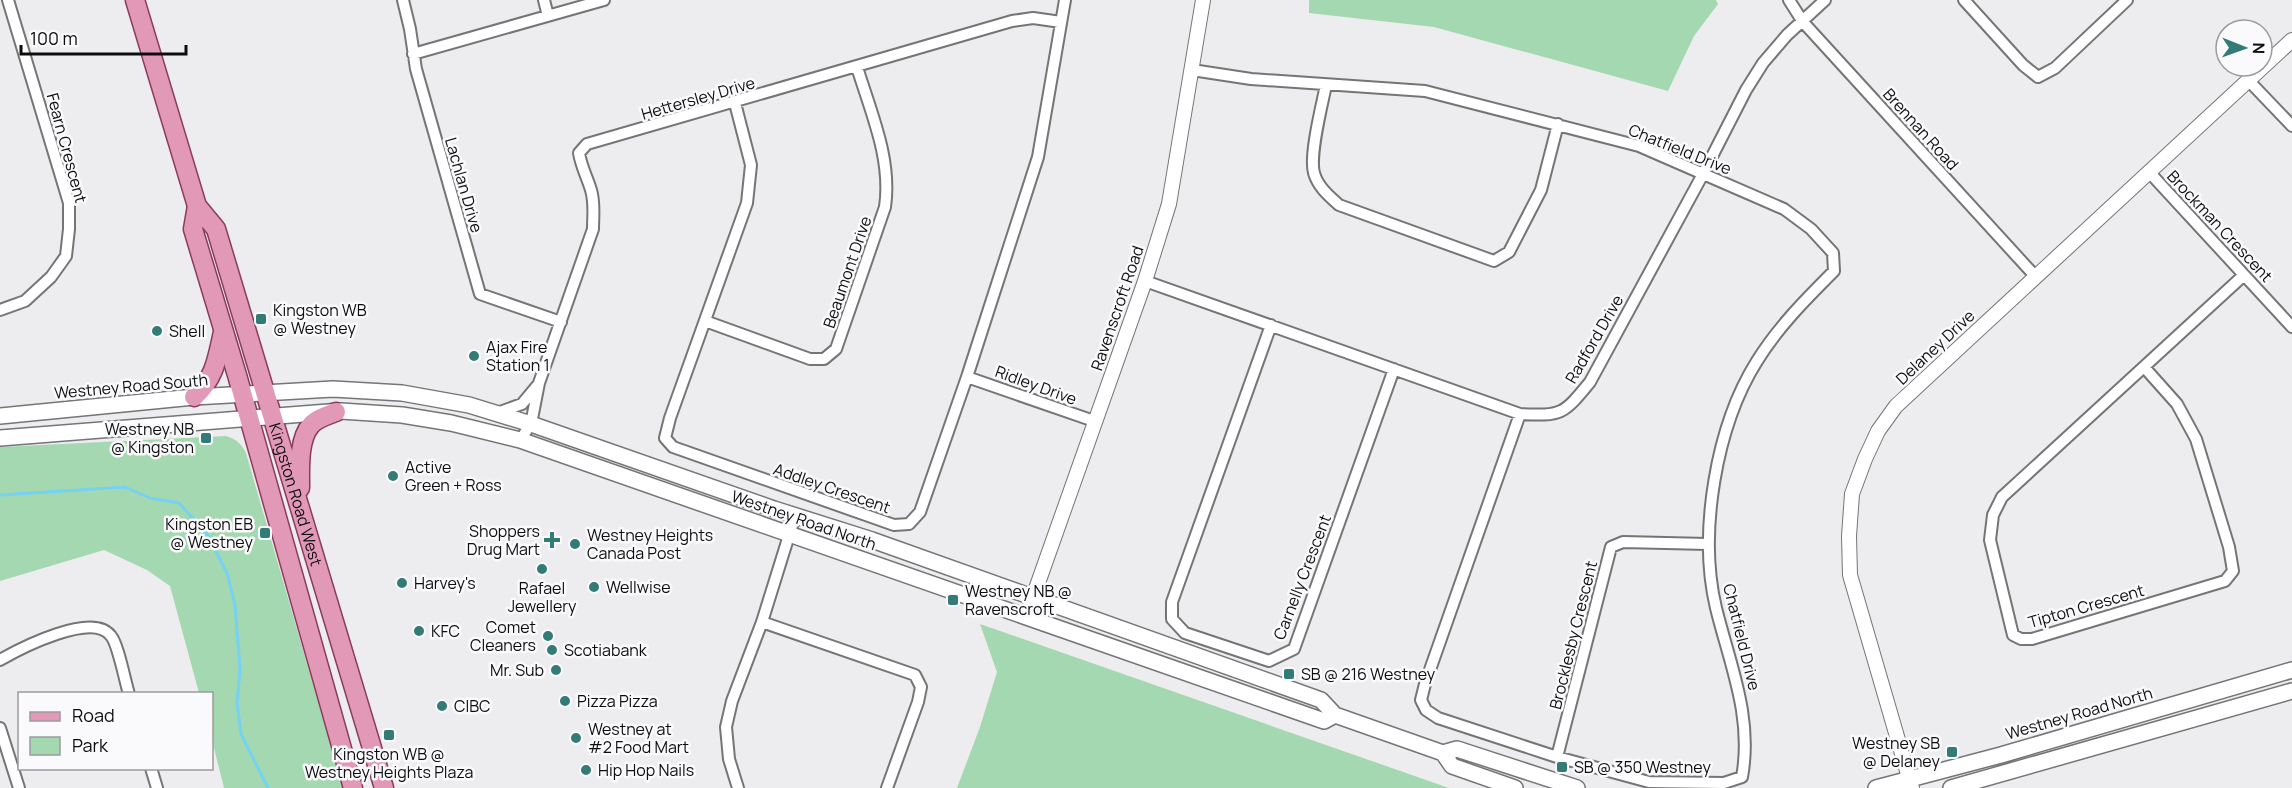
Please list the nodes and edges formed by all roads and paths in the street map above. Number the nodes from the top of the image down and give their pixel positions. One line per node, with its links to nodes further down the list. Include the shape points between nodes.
1 (9, 0): 30 (street, Fearn Crescent, via 69,203 69,230 66,256 51,277 25,301)
2 (135, 0): 26 (main road, Kingston Road West)
3 (403, 0): 16 (street, Lachlan Drive)
4 (544, 0): 12 (street)
5 (604, 0): 12 (street)
6 (1065, 0): 13 (street, Addley Crescent)
7 (1203, 0): 18 (street, Ravenscroft Road)
8 (1789, 0): 14 (street, Brennan Road)
9 (1825, 0): 14 (street, Radford Drive)
10 (1964, 0): 11 (street, via 2037,76 2055,68)
11 (2127, 0)
12 (548, 16): 16 (street)
13 (1062, 22): 17 (street, Hettersley Drive, via 1033,18 1012,21); 38 (street, Addley Crescent, via 1038,157)
14 (1803, 22): 25 (street, Radford Drive, via 1763,63); 27 (street, Brennan Road)
15 (2292, 40): 19 (street, Delaney Drive)
16 (413, 54): 32 (street, Lachlan Drive, via 480,294)
17 (857, 67): 21 (street, Hettersley Drive); 31 (street, Beaumont Drive, via 886,166 888,190 836,349 824,359 810,358)
18 (1192, 70): 20 (street, Chatfield Drive); 29 (street, Ravenscroft Road, via 1169,204)
19 (2249, 81): 23 (street); 24 (street, Delaney Drive)
20 (1326, 85): 22 (street, Chatfield Drive, via 1425,92); 22 (street, via 1314,172 1323,191 1339,205 1494,261 1509,252 1541,190)
21 (735, 103): 31 (street, Addley Crescent, via 751,165 747,204); 32 (street, Hettersley Drive, via 587,144 579,153 591,190 593,229)
22 (1558, 124): 25 (street, Chatfield Drive, via 1639,146)
23 (2292, 126)
24 (2150, 173): 27 (street, Delaney Drive); 28 (street, Brockman Crescent)
25 (1703, 174): 45 (street, Radford Drive, via 1590,382 1570,406 1551,415); 58 (street, Chatfield Drive, via 1785,209 1833,253 1834,271 1790,316 1757,361 1741,391 1715,473)
26 (197, 206): 35 (main road, Kingston Road West, via 193,229); 40 (main road, Kingston Road West, via 216,229)
27 (2035, 276): 71 (street, Delaney Drive, via 1896,406 1878,431 1852,494 1850,575)
28 (2244, 276): 34 (street, Brockman Crescent); 36 (street, Tipton Crescent)
29 (1144, 281): 33 (street, Radford Drive); 49 (street, Ravenscroft Road)
30 (0, 310)
31 (705, 321): 38 (street, Addley Crescent, via 670,418 665,438 673,447 894,525 909,524 920,512)
32 (561, 322): 39 (street, Hettersley Drive)
33 (1271, 325): 37 (street, Radford Drive); 37 (street, Carnelly Crescent, via 1173,602 1172,619 1185,633 1269,661 1294,649)
34 (2292, 327)
35 (223, 330): 41 (main road, Kingston Road West); 42 (main road, via 213,374)
36 (2144, 367): 36 (street, Tipton Crescent, via 2002,497 1993,515 1990,540 2013,635 2021,639 2032,639 2225,581 2233,571 2196,439 2177,404)
37 (1394, 369): 45 (street, Radford Drive)
38 (967, 377): 49 (street, Ridley Drive)
39 (539, 384): 44 (street, Hettersley Drive, via 522,404); 50 (street, Hettersley Drive)
40 (265, 393): 41 (main road, Westney Road South); 44 (main road, Westney Road North, via 333,389 402,393); 47 (main road, Kingston Road West)
41 (242, 394): 42 (main road, Westney Road South); 48 (main road, Kingston Road West)
42 (194, 398): 46 (main road, Westney Road South)
43 (336, 411): 47 (main road, Westney Road North); 52 (main road, Westney Road North, via 402,414); 55 (main road, via 317,420 306,434)
44 (496, 413): 50 (main road, Westney Road North)
45 (1520, 414): 69 (street, Chatfield Drive, via 1421,700 1426,710 1438,718)
46 (0, 416)
47 (272, 416): 48 (main road, Westney Road North); 55 (main road, Kingston Road West)
48 (248, 418): 51 (main road); 74 (main road, Kingston Road West)
49 (1094, 422): 59 (street, Ravenscroft Road)
50 (531, 424): 52 (street, Hettersley Drive); 53 (main road, Westney Road North)
51 (0, 438)
52 (520, 440): 54 (main road, Westney Road North)
53 (705, 485): 54 (main road); 56 (main road, Westney Road North)
54 (700, 503): 57 (main road, Westney Road North)
55 (300, 504): 75 (main road, Kingston Road West)
56 (795, 516): 57 (street); 59 (main road, Westney Road North)
57 (790, 534): 60 (main road, Westney Road North); 61 (street)
58 (1708, 544): 69 (street, Brocklesby Crescent, via 1623,542 1611,547); 69 (street, Chatfield Drive, via 1715,605 1743,705 1746,758 1742,777 1724,783 1649,782)
59 (1031, 598): 60 (street, Ravenscroft Road); 66 (main road, Westney Road North, via 1321,700)
60 (1026, 617): 66 (main road, Westney Road North, via 1324,721)
61 (762, 622): 76 (street, via 726,727 729,759); 77 (street, via 915,675 921,687 918,702)
62 (0, 660): 65 (street, via 28,644 86,627 101,627 112,636)
63 (2292, 670): 71 (main road, Westney Road North)
64 (2292, 691): 81 (main road)
65 (129, 692)
66 (1335, 715): 68 (main road, Westney Road North)
67 (0, 728): 72 (street)
68 (1443, 753): 78 (main road, Westney Road North, via 1452,766); 79 (main road, Westney Road North, via 1457,748)
69 (1557, 757)
70 (152, 770): 73 (street)
71 (1910, 783): 80 (main road, Westney Road North)
72 (19, 788)
73 (157, 788)
74 (353, 788)
75 (384, 788)
76 (738, 788)
77 (887, 788)
78 (1515, 788)
79 (1577, 788)
80 (1876, 788)
81 (1951, 788)

